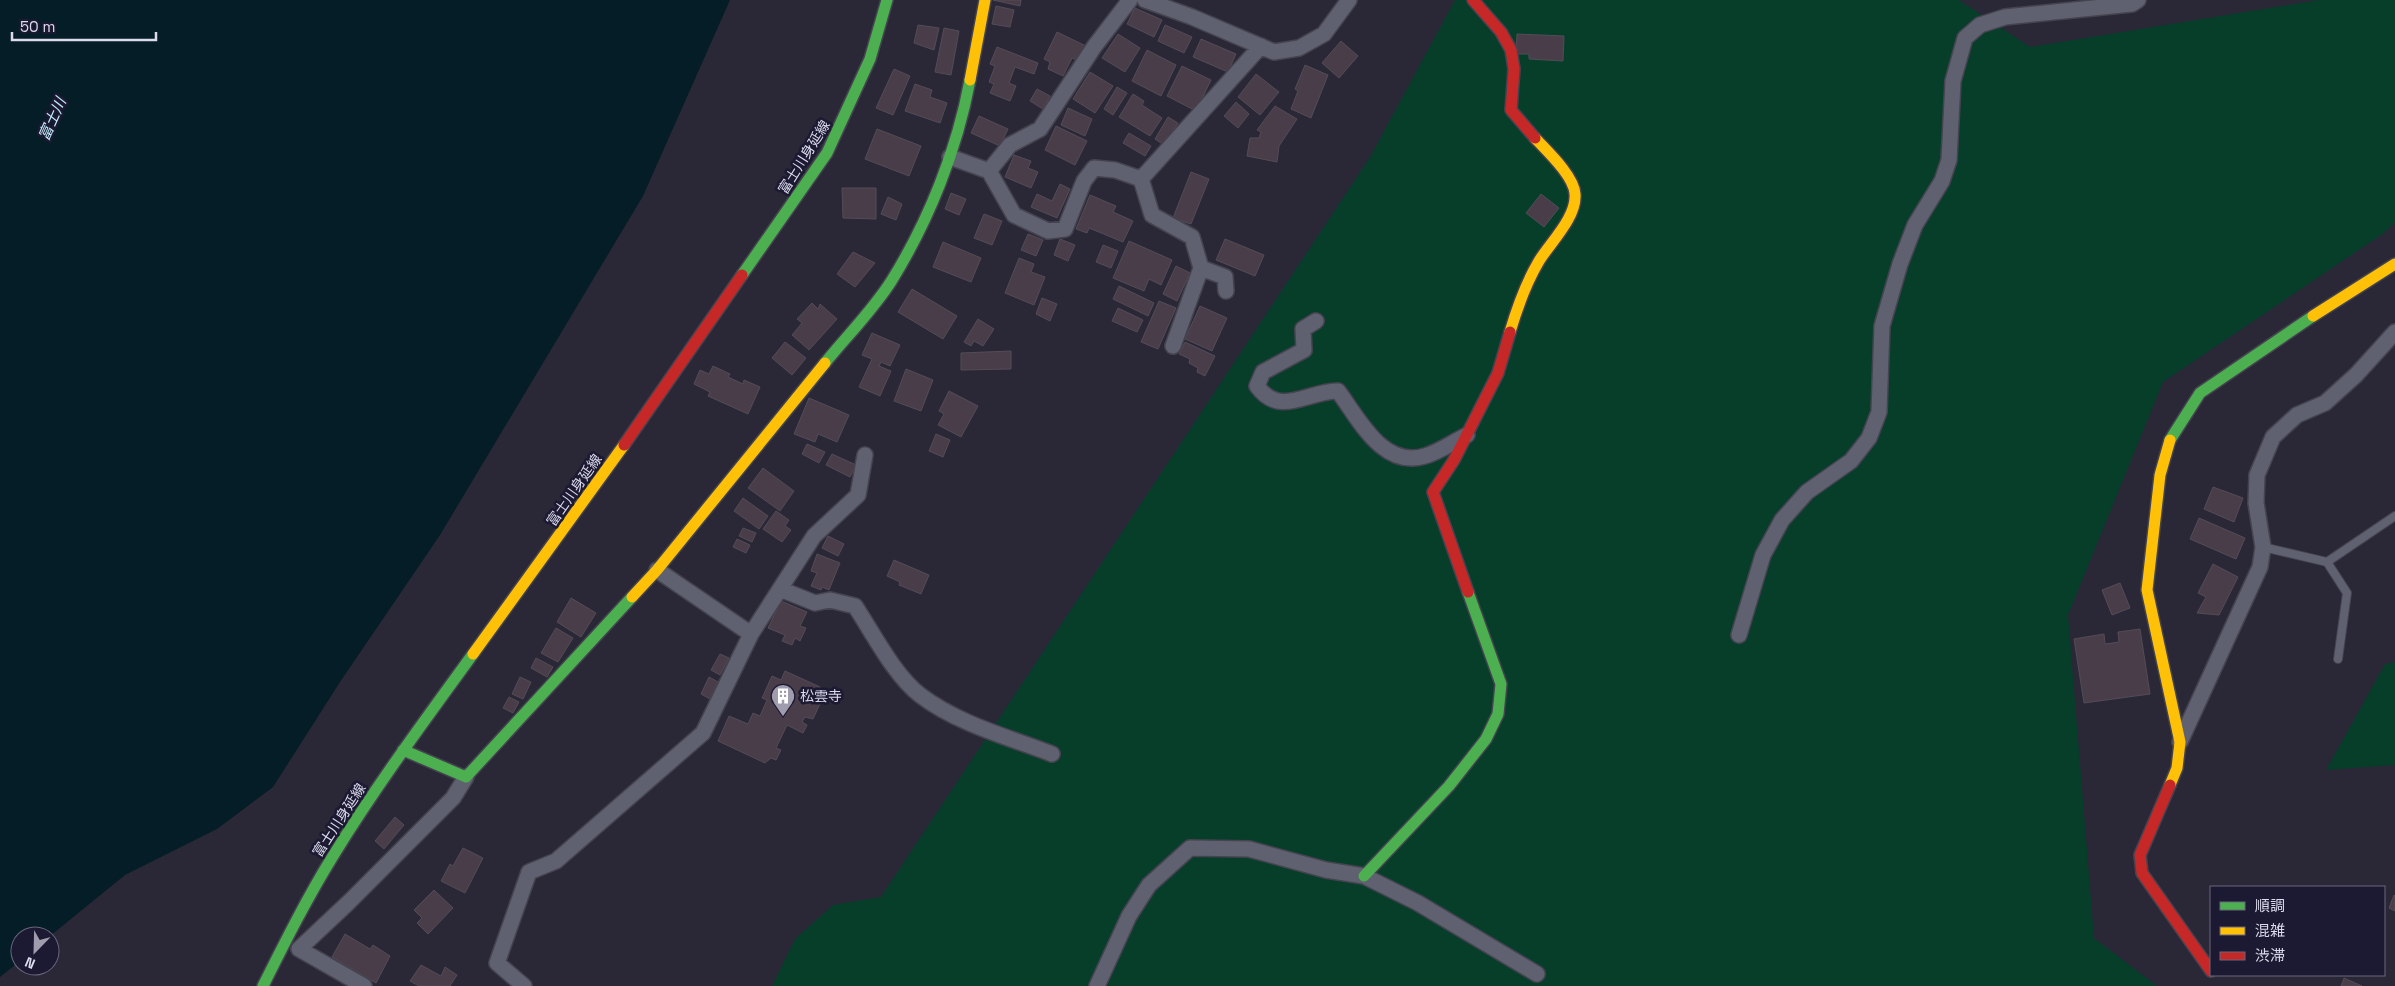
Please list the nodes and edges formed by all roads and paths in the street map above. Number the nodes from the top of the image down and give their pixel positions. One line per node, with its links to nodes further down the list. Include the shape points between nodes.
1 (887, 0): 29 (street, 富士川身延線, via 856,97 827,153 583,504)
2 (985, 0): 9 (street, via 968,92)
3 (1130, 0): 10 (street, via 1094,47 1040,129 1010,145)
4 (1145, 0): 8 (street)
5 (1349, 0): 8 (street, via 1324,34 1299,48 1274,52)
6 (1473, 0): 18 (street, via 1502,32 1512,53 1511,110 1567,175 1575,194 1568,218 1539,262 1518,305 1498,373)
7 (2138, 0): 26 (street, via 2132,4 2005,17 1980,25 1965,38 1953,81 1950,160 1942,181 1915,225 1882,326 1879,412 1869,438 1851,461 1807,492 1782,520 1762,554)
8 (1261, 46): 11 (street)
9 (950, 157): 10 (street); 23 (street, via 923,224 891,282)
10 (989, 171): 11 (street, via 1014,215 1048,231 1065,229 1084,181 1094,168 1115,170)
11 (1141, 179): 13 (street, via 1152,215 1192,237)
12 (2395, 264): 28 (street, via 2283,335 2200,393 2172,438 2160,475 2147,590)
13 (1201, 268): 14 (street, via 1225,276); 17 (street)
14 (1226, 291)
15 (1316, 321): 18 (street, via 1303,329 1304,350 1263,372 1256,386 1263,394 1288,403 1323,391 1338,391 1382,449 1401,458 1424,457)
16 (2395, 332): 21 (street, via 2325,403 2297,415 2273,437 2257,475 2256,503)
17 (1173, 346)
18 (1467, 435): 32 (street, via 1433,492 1501,684 1498,714 1486,738 1449,786)
19 (865, 455): 24 (street, via 858,495 814,536)
20 (2395, 516): 22 (lane)
21 (2264, 547): 22 (lane); 28 (street, via 2260,567)
22 (2327, 562): 27 (lane, via 2348,593)
23 (657, 570): 25 (street); 31 (street)
24 (780, 589): 25 (street); 30 (street, via 815,603 830,600 855,606 901,675 920,694 955,716)
25 (751, 634): 37 (street, via 703,733 556,861 529,872 497,963)
26 (1738, 634)
27 (2338, 659)
28 (2180, 742): 33 (street, via 2177,768 2140,854 2142,873)
29 (403, 750): 31 (street); 35 (street, 富士川身延線, via 333,855)
30 (1052, 754)
31 (466, 777): 36 (street, via 453,798 299,949)
32 (1364, 876): 34 (street, via 1418,903); 38 (street, via 1326,870 1248,849 1190,848 1149,885 1129,916)
33 (2210, 969)
34 (1537, 974)
35 (263, 986)
36 (364, 986)
37 (524, 986)
38 (1097, 986)

